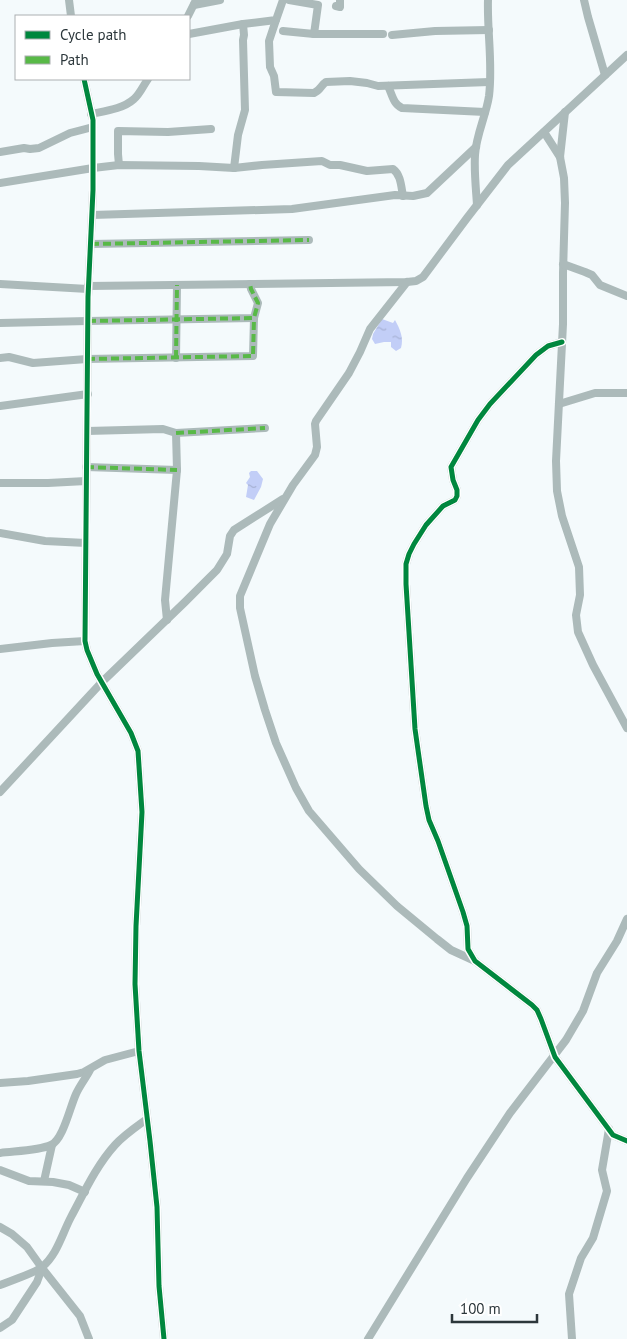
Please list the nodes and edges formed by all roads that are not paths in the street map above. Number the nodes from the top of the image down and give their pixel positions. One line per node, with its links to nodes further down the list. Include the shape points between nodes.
1 (69, 0): 9 (street)
2 (220, 0): 7 (street)
3 (283, 0): 11 (street)
4 (289, 0): 8 (street)
5 (488, 0): 13 (street)
6 (584, 0): 20 (street)
7 (195, 2): 10 (street)
8 (318, 2): 16 (street)
9 (71, 15)
10 (188, 15)
11 (276, 20): 12 (street); 24 (street, via 269,41 270,67 276,92 314,93 326,82 350,81)
12 (243, 24): 15 (street); 36 (street, via 245,110)
13 (489, 30): 18 (street); 23 (street)
14 (283, 31): 16 (street)
15 (190, 34)
16 (314, 34): 17 (street)
17 (382, 34)
18 (392, 35)
19 (627, 55): 20 (street)
20 (605, 75): 26 (street)
21 (84, 80): 27 (street)
22 (147, 80): 27 (street, via 130,102)
23 (489, 82): 24 (street); 25 (street)
24 (388, 86): 25 (street, via 396,105 402,108)
25 (484, 112): 31 (street)
26 (565, 112): 30 (street); 33 (street)
27 (91, 114): 28 (street)
28 (93, 127): 32 (street, via 39,148); 35 (street)
29 (211, 129): 34 (street, via 118,131)
30 (544, 132): 33 (street); 39 (street, via 508,165)
31 (476, 147): 38 (street, via 427,192); 39 (street)
32 (0, 152)
33 (560, 157): 43 (street, via 566,203)
34 (119, 165): 35 (street); 36 (street)
35 (93, 168): 37 (street); 40 (street)
36 (234, 168): 38 (street, via 322,161 367,171 393,169 399,176)
37 (0, 183)
38 (402, 196): 40 (street, via 275,210)
39 (476, 205): 44 (street, via 423,277)
40 (92, 216): 42 (street)
41 (309, 240): 42 (street)
42 (91, 244): 48 (street)
43 (563, 264): 49 (street, via 592,275 600,285); 54 (street)
44 (407, 282): 46 (street); 69 (street, via 370,329 349,373 316,421 315,455)
45 (0, 284): 48 (street)
46 (250, 284): 47 (street); 50 (street, via 258,303)
47 (177, 285): 48 (street); 51 (street)
48 (88, 288): 52 (street)
49 (627, 296)
50 (254, 318): 51 (street); 56 (street, via 253,356)
51 (177, 320): 52 (street); 56 (street)
52 (88, 321): 53 (street); 57 (street)
53 (0, 323)
54 (562, 342): 60 (street); 79 (street, via 548,346 536,355 478,420 451,467 457,490 455,500 443,506 426,525 406,564 415,729 426,806 459,898 467,926 468,949)
55 (0, 358): 57 (street, via 33,363)
56 (176, 358): 57 (street)
57 (87, 360): 59 (street)
58 (627, 393): 60 (street, via 596,392)
59 (88, 394): 61 (street); 63 (street)
60 (559, 404): 76 (street, via 557,491 579,567 578,632)
61 (0, 406)
62 (265, 428): 64 (street)
63 (87, 431): 64 (street, via 162,429); 65 (street)
64 (176, 433): 66 (street)
65 (86, 467): 66 (street); 67 (street)
66 (177, 470): 72 (street, via 165,592)
67 (86, 481): 68 (street); 71 (street)
68 (0, 483)
69 (285, 498): 72 (street, via 234,530 223,562); 79 (street, via 270,524 240,596 255,676 276,743 309,811 359,869 437,940)
70 (0, 533): 71 (street)
71 (86, 543): 73 (street)
72 (167, 620): 75 (street)
73 (85, 641): 74 (street); 75 (street)
74 (0, 649)
75 (102, 682): 77 (street); 80 (street, via 132,733 138,751 142,812 135,955)
76 (627, 728)
77 (0, 792)
78 (627, 919): 81 (street, via 597,973 583,1011)
79 (475, 961): 81 (street, via 537,1010)
80 (139, 1051): 82 (street, via 104,1060); 84 (street)
81 (555, 1056): 85 (street); 98 (street, via 510,1113)
82 (92, 1067): 83 (street, via 77,1074); 87 (street, via 77,1092 62,1134)
83 (0, 1083)
84 (148, 1119): 91 (street, via 116,1144); 97 (street, via 157,1207)
85 (609, 1129): 86 (street); 99 (street, via 602,1170 607,1191 593,1238 569,1294)
86 (627, 1141)
87 (52, 1145): 88 (street); 90 (street)
88 (0, 1153)
89 (0, 1170): 90 (street, via 29,1180)
90 (44, 1181): 91 (street, via 69,1185)
91 (85, 1192): 93 (street, via 59,1244)
92 (0, 1227): 93 (street, via 27,1247)
93 (42, 1268): 94 (street); 95 (street, via 37,1282 12,1320); 96 (street, via 80,1316)
94 (0, 1285)
95 (0, 1328)
96 (89, 1339)
97 (164, 1339)
98 (368, 1339)
99 (572, 1339)

